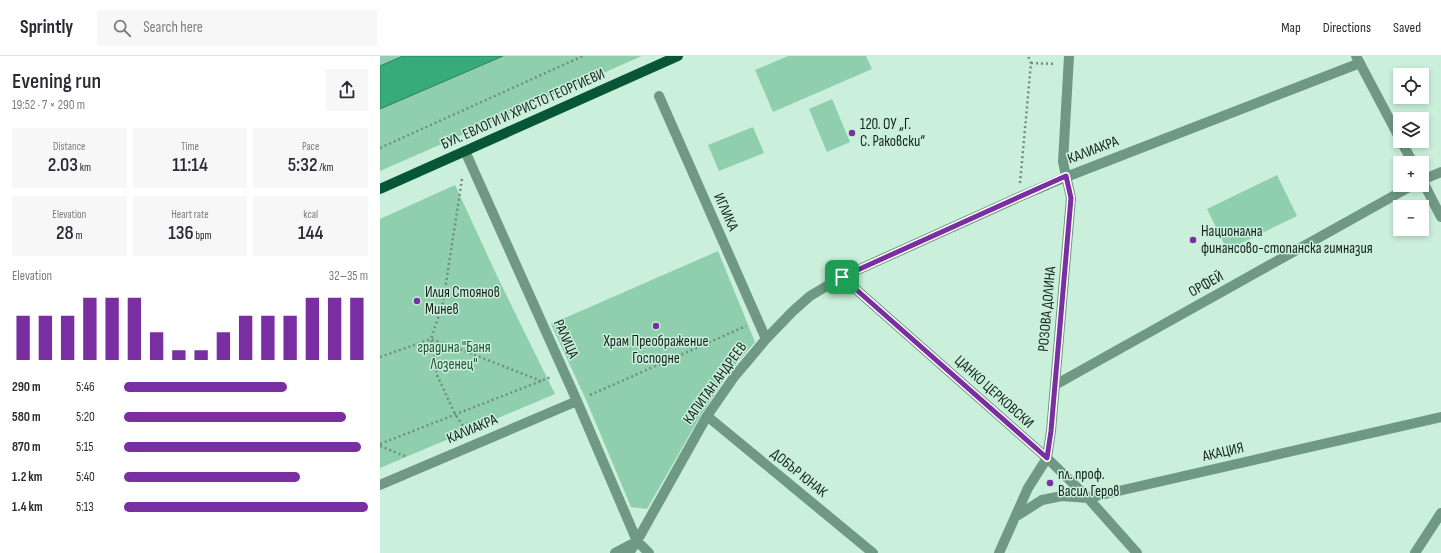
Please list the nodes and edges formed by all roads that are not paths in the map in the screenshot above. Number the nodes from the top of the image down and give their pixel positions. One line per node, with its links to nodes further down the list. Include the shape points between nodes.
1 (678, 56): 6 (main road, БУЛ. ЕВЛОГИ И ХРИСТО ГЕОРГИЕВИ)
2 (1068, 60): 8 (street, РОЗОВА ДОЛИНА, via 1063,162)
3 (1358, 60): 5 (street); 8 (street, КАЛИАКРА)
4 (659, 96): 15 (street, ИГЛИКА)
5 (1393, 125)
6 (465, 151): 10 (main road, БУЛ. ЕВЛОГИ И ХРИСТО ГЕОРГИЕВИ); 17 (street, РАЛИЦА)
7 (1441, 172): 9 (street)
8 (1066, 176): 14 (street, КАЛИАКРА); 16 (street, РОЗОВА ДОЛИНА, via 1071,198)
9 (1429, 177)
10 (380, 189)
11 (1401, 192): 16 (street, ОРФЕЙ)
12 (1428, 192): 13 (street)
13 (1441, 217)
14 (842, 277): 15 (street, КАПИТАН АНДРЕЕВ, via 810,296); 20 (street, ЦАНКО ЦЕРКОВСКИ)
15 (766, 339): 18 (street, КАПИТАН АНДРЕЕВ, via 734,377)
16 (1056, 385): 20 (street, РОЗОВА ДОЛИНА)
17 (577, 401): 21 (street, КАЛИАКРА); 25 (street, РАЛИЦА)
18 (707, 416): 25 (street, КАПИТАН АНДРЕЕВ); 29 (street, ДОБЪР ЮНАК)
19 (1441, 417): 22 (street, АКАЦИЯ)
20 (1047, 458): 22 (street, ЦАНКО ЦЕРКОВСКИ); 24 (street, РОЗОВА ДОЛИНА, via 1028,488)
21 (380, 485)
22 (1088, 498): 24 (street, АКАЦИЯ, via 1062,496 1042,500); 31 (street, ЦАНКО ЦЕРКОВСКИ)
23 (1441, 514): 32 (street)
24 (1015, 517): 30 (street, РОЗОВА ДОЛИНА)
25 (637, 541): 26 (street); 27 (street, КАПИТАН АНДРЕЕВ); 28 (street, РАЛИЦА)
26 (615, 553)
27 (630, 553)
28 (648, 553)
29 (873, 553)
30 (999, 553)
31 (1137, 553)
32 (1415, 553)

